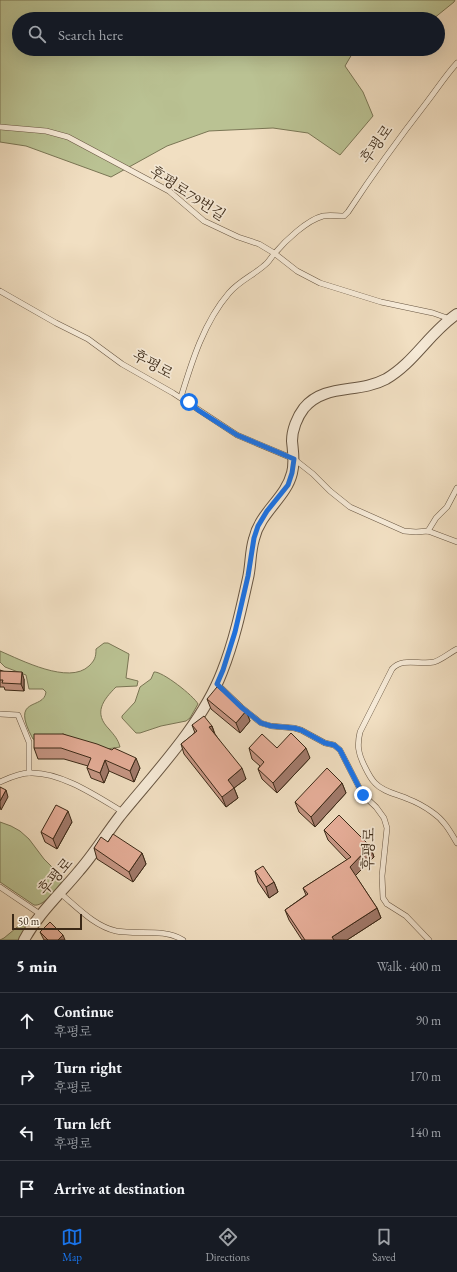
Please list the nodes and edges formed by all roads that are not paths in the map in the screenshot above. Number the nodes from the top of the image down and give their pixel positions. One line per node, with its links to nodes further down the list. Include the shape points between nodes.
1 (457, 63): 3 (lane, 후평로, via 382,161 348,212 344,216 331,215 310,222)
2 (0, 127): 3 (lane, 후평로79번길, via 46,131 68,137 169,191 204,221)
3 (274, 253): 5 (lane, 후평로79번길, via 297,271 320,283 381,302); 6 (lane, 후평로, via 268,262 229,293 218,308 203,336)
4 (0, 291): 6 (lane, 후평로, via 88,339 122,364)
5 (454, 316): 7 (street, 후평로, via 400,370 385,380 369,386 332,391 311,400 300,413 294,427)
6 (181, 397): 7 (lane, 후평로, via 237,435)
7 (294, 459): 9 (lane, 후평로, via 350,507 404,531); 12 (street, 후평로, via 288,485 258,526 235,632)
8 (457, 488): 9 (lane, via 447,507)
9 (428, 531): 10 (lane, 후평로)
10 (457, 542)
11 (457, 649): 17 (lane, via 432,662 396,665 360,732 358,742 358,750 375,783 382,789 433,813 443,821)
12 (217, 684): 16 (street, 후평로, via 182,739); 23 (lane, 후평로, via 261,723 301,730 340,750 363,795 376,807 387,828 382,876 383,898 387,904 406,916)
13 (0, 714): 14 (lane, via 18,715 29,742)
14 (29, 772): 15 (lane); 16 (lane, via 51,776 78,786)
15 (0, 782)
16 (123, 812): 19 (street, 후평로)
17 (457, 843)
18 (0, 887): 20 (lane)
19 (60, 893): 20 (street, 후평로); 22 (lane, via 105,927 127,932 164,934)
20 (40, 914): 21 (street, 후평로)
21 (24, 940)
22 (183, 940)
23 (429, 940)

